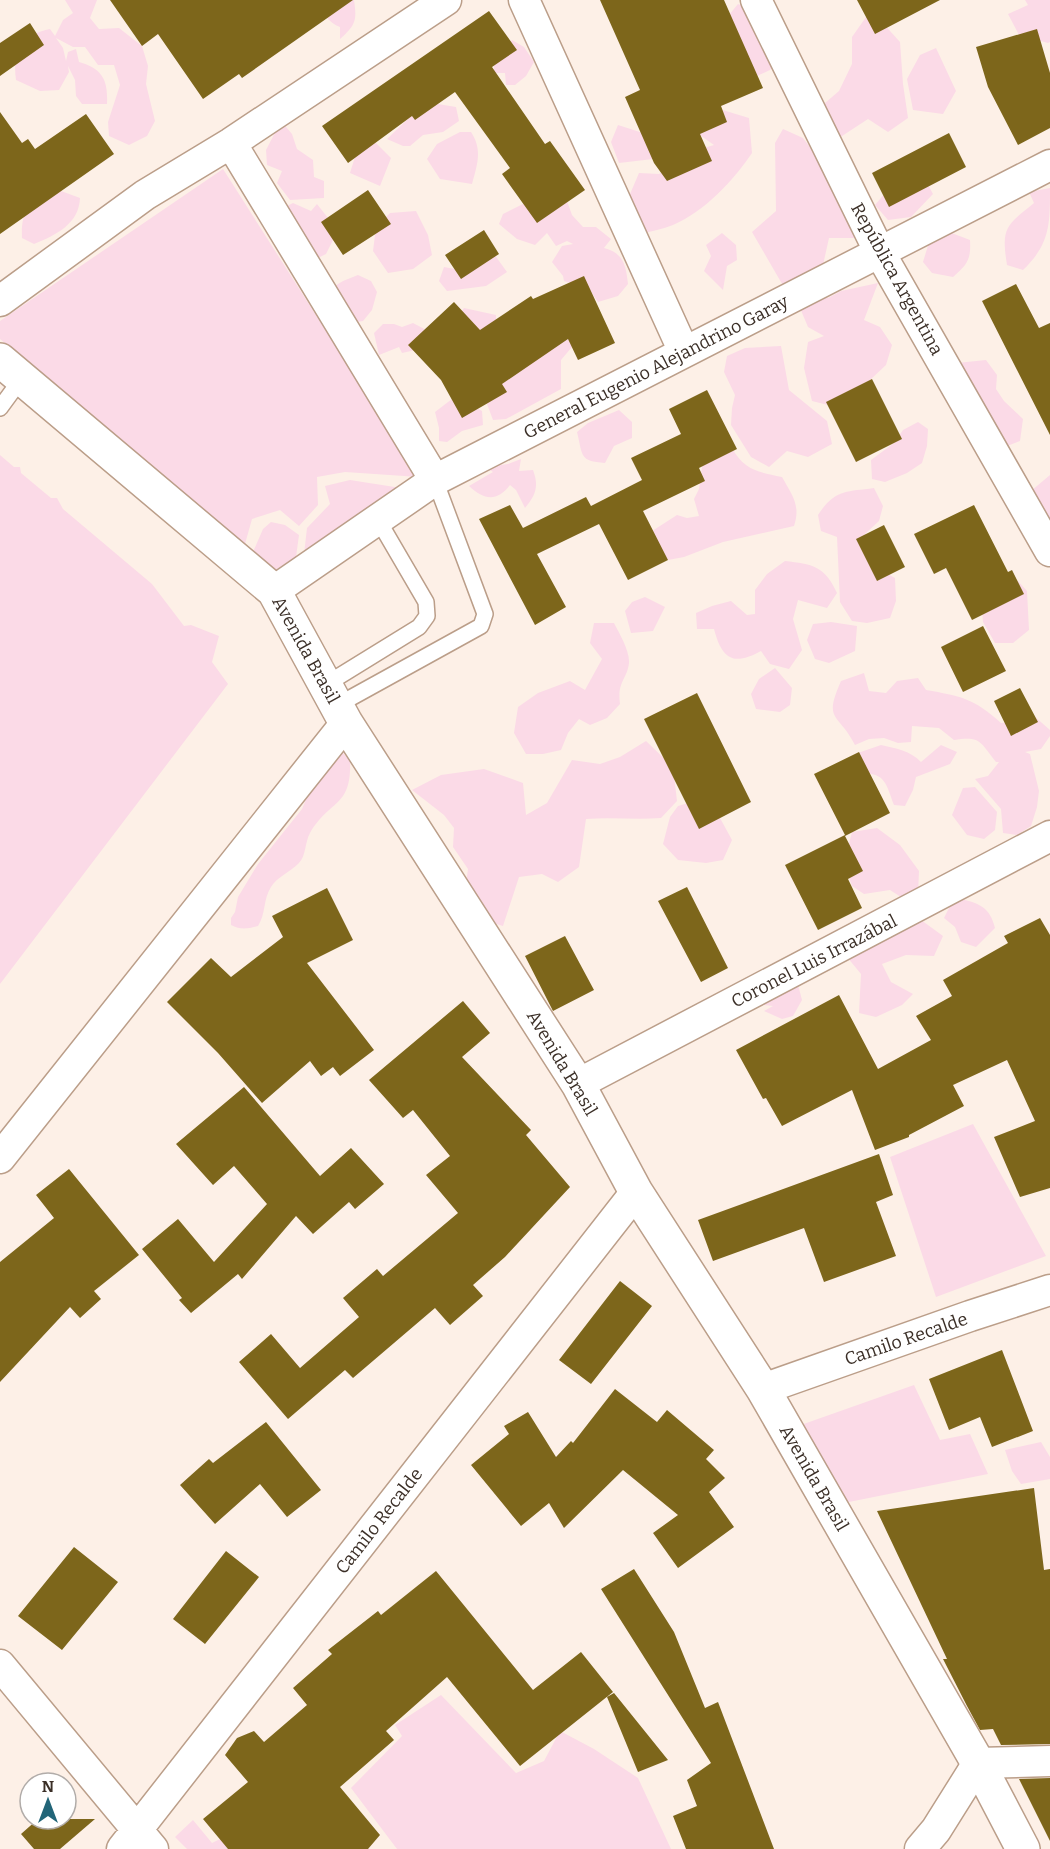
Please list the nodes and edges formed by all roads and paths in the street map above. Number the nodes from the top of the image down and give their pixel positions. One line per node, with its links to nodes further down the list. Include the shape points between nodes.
1 (446, 0): 4 (street)
2 (524, 0): 8 (street)
3 (756, 0): 6 (street, República Argentina)
4 (231, 143): 7 (street, via 145,195); 11 (street)
5 (1050, 165): 6 (street, General Eugenio Alejandrino Garay)
6 (880, 253): 8 (street, General Eugenio Alejandrino Garay); 13 (street, República Argentina)
7 (0, 301)
8 (684, 352): 11 (street, General Eugenio Alejandrino Garay)
9 (11, 369): 10 (lane); 14 (street, Avenida Brasil)
10 (0, 408)
11 (435, 480): 12 (street, General Eugenio Alejandrino Garay); 15 (lane, via 484,621)
12 (377, 518): 14 (street, General Eugenio Alejandrino Garay); 15 (lane, via 426,602 427,616)
13 (1050, 551)
14 (274, 591): 15 (street, Avenida Brasil)
15 (336, 705): 17 (street, Avenida Brasil); 18 (street)
16 (1050, 836): 17 (street, Coronel Luis Irrazábal)
17 (578, 1084): 19 (street, Avenida Brasil)
18 (0, 1158)
19 (636, 1192): 21 (street, Avenida Brasil); 25 (street, Camilo Recalde)
20 (1050, 1290): 21 (street, Camilo Recalde)
21 (764, 1389): 24 (street, Avenida Brasil)
22 (0, 1665): 25 (street)
23 (1050, 1761): 24 (street)
24 (978, 1763): 26 (street); 27 (street, Avenida Brasil)
25 (137, 1843)
26 (920, 1849)
27 (1023, 1849)

